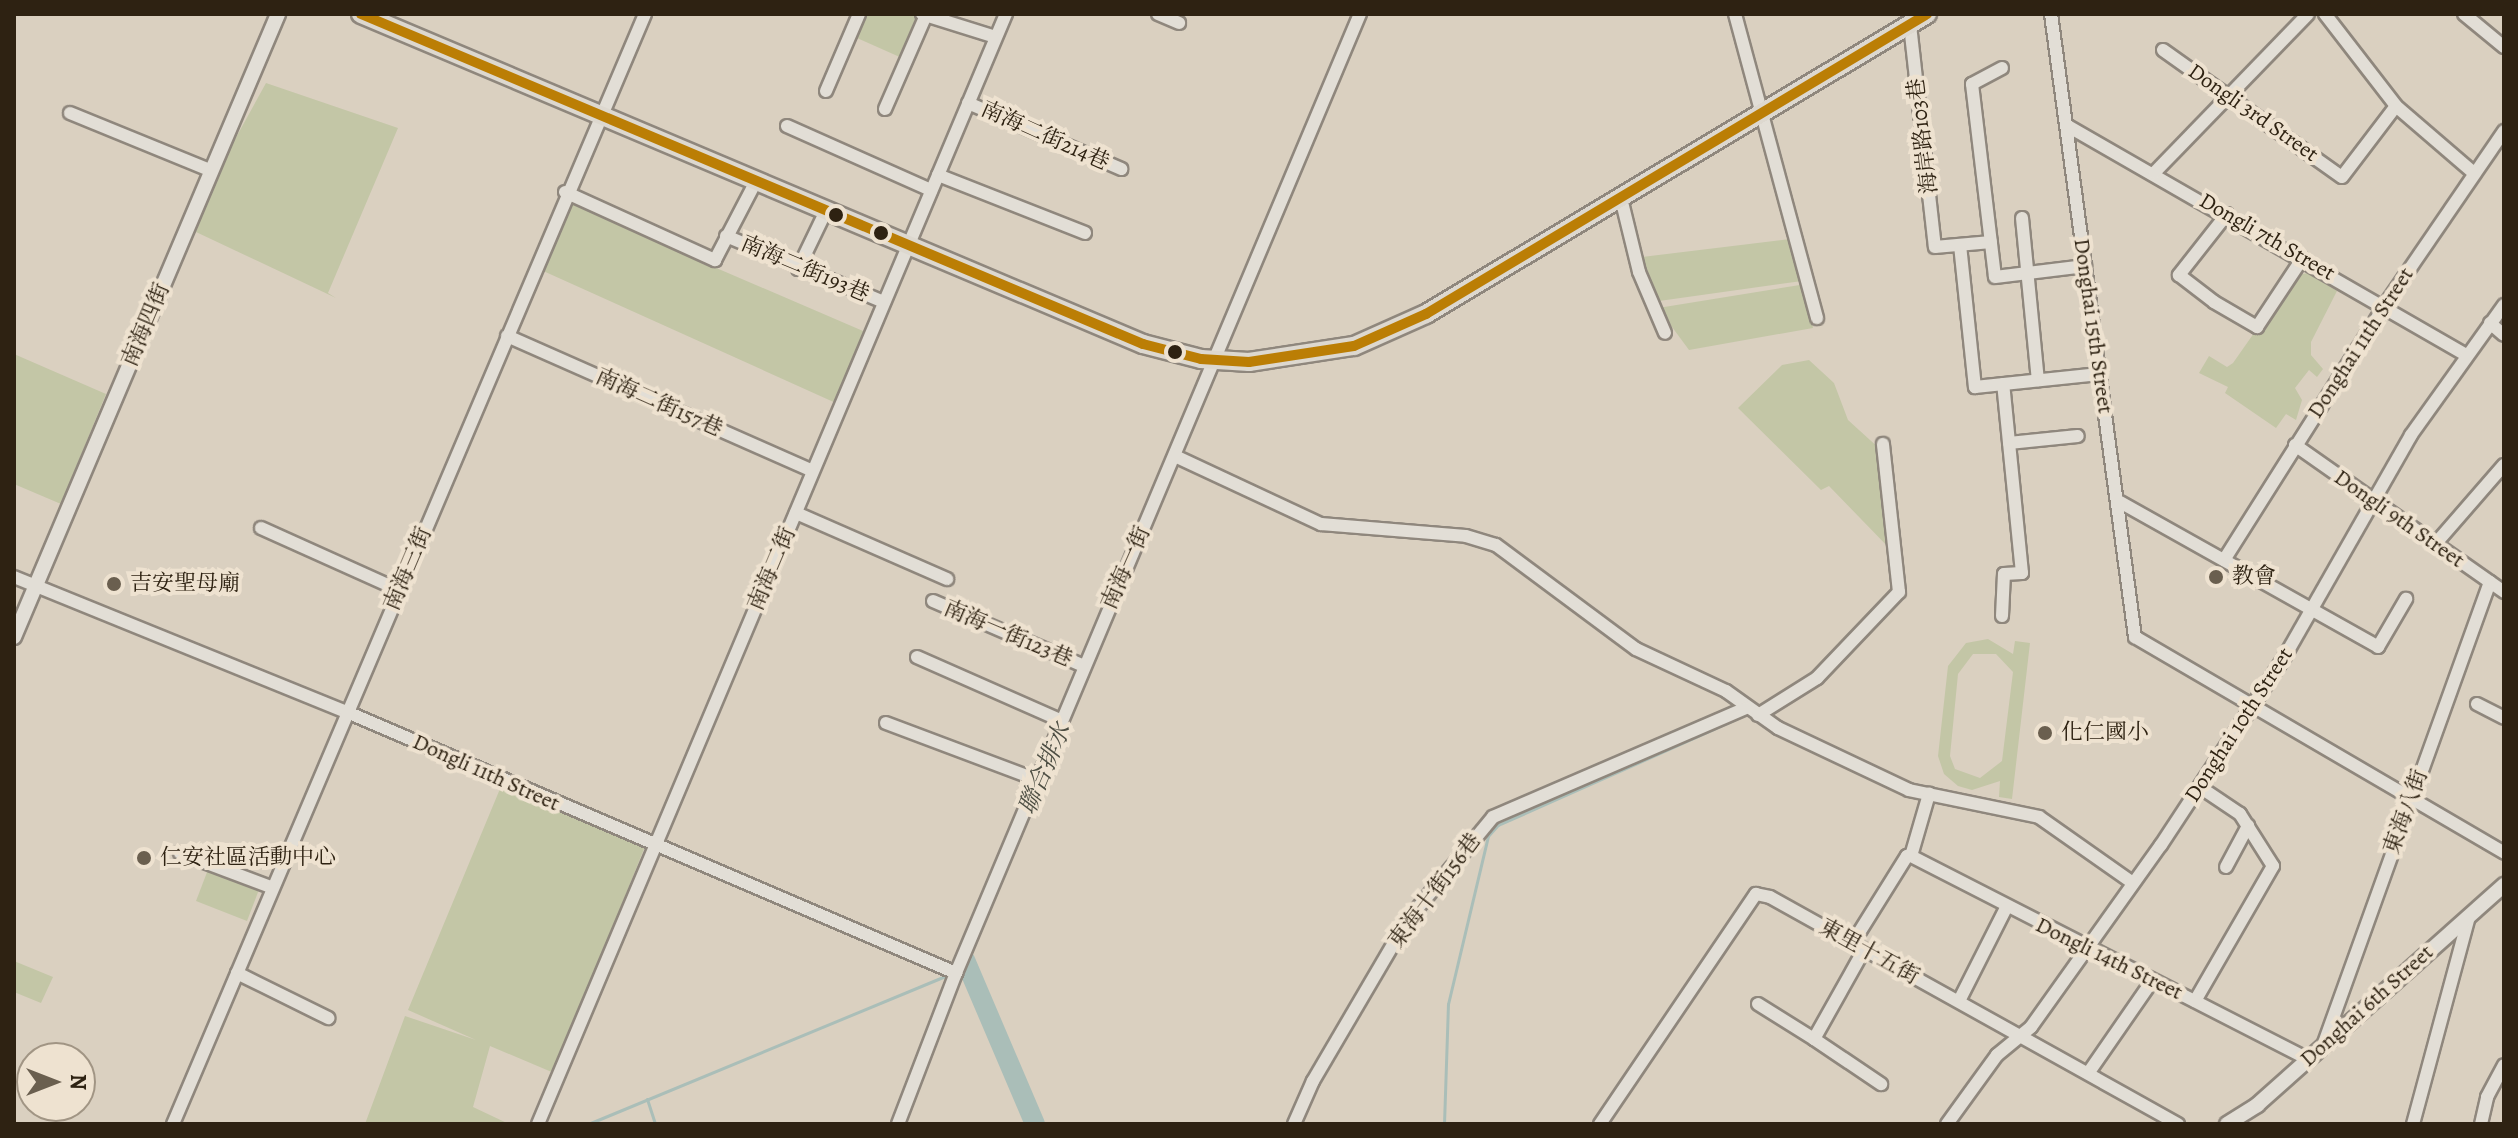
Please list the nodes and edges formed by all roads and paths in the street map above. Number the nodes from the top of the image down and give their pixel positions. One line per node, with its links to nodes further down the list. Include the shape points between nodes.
1 (278, 14): 33 (street, 南海四街)
2 (361, 14): 28 (main road)
3 (645, 14): 28 (street, 南海三街)
4 (859, 14): 21 (street)
5 (1006, 14): 17 (street, 南海二街)
6 (1158, 14): 15 (street)
7 (1360, 14): 62 (street, 南海一街)
8 (1735, 14): 27 (street)
9 (1927, 14): 16 (main road)
10 (2051, 14): 29 (street, Donghai 15th Street)
11 (2308, 14): 22 (street)
12 (2325, 14): 24 (street)
13 (2464, 14): 18 (street)
14 (924, 15): 17 (street); 25 (street)
15 (1179, 23)
16 (1910, 25): 27 (main road); 47 (street, 海岸路103巷, via 1935,247)
17 (996, 37): 23 (street, 南海二街)
18 (2504, 47)
19 (2163, 50): 22 (street, Dongli 3rd Street)
20 (2002, 68): 46 (street, via 1972,84)
21 (826, 91)
22 (2227, 92): 24 (street, Dongli 3rd Street, via 2342,177); 34 (street)
23 (968, 103): 32 (street, 南海二街214巷); 36 (street, 南海二街)
24 (2396, 106): 35 (street)
25 (885, 109)
26 (70, 113): 33 (street)
27 (1762, 114): 40 (main road); 56 (street)
28 (600, 116): 37 (main road); 39 (street, 南海三街)
29 (2066, 125): 34 (street, Dongli 7th Street); 50 (street, Donghai 15th Street)
30 (787, 126): 38 (street)
31 (2504, 131): 35 (street, Donghai 11th Street)
32 (1121, 169)
33 (212, 171): 82 (street, 南海四街)
34 (2154, 173): 42 (street, Dongli 7th Street)
35 (2474, 173): 54 (street, Donghai 11th Street)
36 (938, 175): 38 (street, 南海二街); 44 (street)
37 (755, 183): 41 (main road); 45 (street)
38 (931, 190): 48 (street, 南海二街)
39 (565, 192): 45 (street, via 715,260); 60 (street, 南海三街)
40 (1621, 198): 58 (street, via 1639,272); 62 (main road, via 1389,333 1310,357)
41 (825, 213): 48 (main road); 51 (street)
42 (2227, 214): 49 (street, Dongli 7th Street); 49 (street, via 2179,275 2257,327)
43 (2022, 218): 52 (street)
44 (1085, 233)
45 (726, 236): 51 (street, 南海二街193巷)
46 (1991, 242): 47 (street); 52 (street, via 1995,277)
47 (1960, 245): 65 (street, via 1975,387)
48 (908, 246): 53 (street, 南海二街); 62 (main road, via 1143,344)
49 (2302, 259): 54 (street, Dongli 7th Street)
50 (2085, 266): 52 (street); 63 (street, Donghai 15th Street)
51 (798, 269): 53 (street, 南海二街193巷)
52 (2028, 273): 64 (street)
53 (884, 302): 72 (street, 南海二街)
54 (2385, 305): 61 (street, Dongli 7th Street); 69 (street, Donghai 11th Street)
55 (2504, 305): 57 (street, Donghai 10th Street)
56 (1817, 318)
57 (2490, 323): 59 (street); 61 (street, Donghai 10th Street)
58 (1665, 333)
59 (2504, 335)
60 (507, 336): 72 (street, 南海二街157巷); 83 (street, 南海三街)
61 (2466, 355): 74 (street, Donghai 10th Street)
62 (1218, 359): 70 (street, 南海一街)
63 (2099, 374): 64 (street); 73 (street, Donghai 15th Street)
64 (2038, 380): 65 (street)
65 (2003, 384): 67 (street)
66 (2078, 436): 67 (street)
67 (2009, 443): 88 (street, via 2022,573 2004,574)
68 (1883, 444): 94 (street, 東海十街156巷, via 1899,592 1817,678)
69 (2295, 445): 74 (street, Dongli 9th Street); 78 (street, Donghai 11th Street)
70 (1175, 456): 91 (street, 南海一街); 94 (street, via 1321,524 1466,536 1496,545 1636,649 1696,675)
71 (2504, 465): 77 (street)
72 (811, 470): 75 (street, 南海二街)
73 (2120, 502): 78 (street); 93 (street, Donghai 15th Street, via 2135,637)
74 (2372, 502): 77 (street, Dongli 9th Street); 87 (street, Donghai 10th Street)
75 (796, 513): 80 (street); 104 (street, 南海二街)
76 (261, 528): 83 (street)
77 (2437, 542): 81 (street, Dongli 9th Street)
78 (2224, 560): 87 (street)
79 (14, 577): 82 (street, Dongli 11th Street)
80 (947, 579)
81 (2490, 582): 84 (street, Dongli 9th Street); 102 (street, 東海八街)
82 (35, 585): 89 (street, 南海四街); 95 (street, Dongli 11th Street)
83 (399, 590): 95 (street, 南海三街)
84 (2504, 592)
85 (2406, 599): 87 (street, via 2378,647)
86 (933, 601): 91 (street, 南海一街123巷)
87 (2311, 612): 93 (street, Donghai 10th Street)
88 (2002, 616)
89 (14, 637)
90 (917, 657): 97 (street)
91 (1084, 666): 97 (street, 南海一街)
92 (2477, 704): 96 (street)
93 (2252, 709): 100 (street, Donghai 10th Street); 102 (street)
94 (1752, 711): 101 (street, via 1858,770); 134 (street, 東海十街156巷, via 1493,817 1407,921 1313,1081)
95 (347, 712): 104 (street, Dongli 11th Street); 111 (street, 南海三街)
96 (2504, 718)
97 (1062, 721): 99 (street, 南海一街)
98 (886, 723): 99 (street)
99 (1038, 780): 118 (street, 南海一街)
100 (2200, 787): 103 (street, via 2240,814); 109 (street, Donghai 10th Street)
101 (1929, 794): 107 (street); 109 (street, via 2039,817)
102 (2413, 802): 106 (street); 126 (street, 東海八街)
103 (2248, 826): 108 (street); 121 (street, via 2273,866)
104 (653, 846): 118 (street, Dongli 11th Street); 132 (street, 南海二街)
105 (180, 853): 111 (street)
106 (2504, 853)
107 (1911, 856): 112 (street, Dongli 14th Street); 114 (street)
108 (2226, 867)
109 (2133, 883): 115 (street, Donghai 10th Street)
110 (2504, 885): 113 (street, Donghai 6th Street)
111 (273, 888): 117 (street, 南海三街)
112 (2006, 908): 115 (street, Dongli 14th Street); 120 (street)
113 (2471, 914): 126 (street, Donghai 6th Street); 139 (street)
114 (1852, 944): 116 (street, 東里十五街); 135 (street, 東里十五街, via 1770,897 1751,897)
115 (2087, 949): 119 (street, Dongli 14th Street); 124 (street, Donghai 10th Street)
116 (1864, 950): 120 (street, 東里十五街); 125 (street)
117 (237, 973): 123 (street); 131 (street, 南海三街)
118 (956, 973): 133 (street, 南海一街)
119 (2152, 981): 121 (street, Dongli 14th Street); 129 (street)
120 (1959, 1001): 124 (street, 東里十五街)
121 (2195, 1001): 127 (street, Dongli 14th Street)
122 (1758, 1004): 125 (street)
123 (328, 1018)
124 (2021, 1036): 129 (street, 東里十五街); 136 (street, Donghai 10th Street, via 1997,1055)
125 (1814, 1039): 130 (street)
126 (2324, 1043): 127 (street, Donghai 6th Street)
127 (2308, 1059): 138 (street, Donghai 6th Street)
128 (2502, 1070): 140 (street)
129 (2089, 1072): 137 (street, 東里十五街)
130 (1881, 1084)
131 (173, 1124)
132 (538, 1124)
133 (898, 1124)
134 (1294, 1124)
135 (1600, 1124)
136 (1947, 1124)
137 (2178, 1124)
138 (2227, 1124)
139 (2413, 1124)
140 (2481, 1124)

